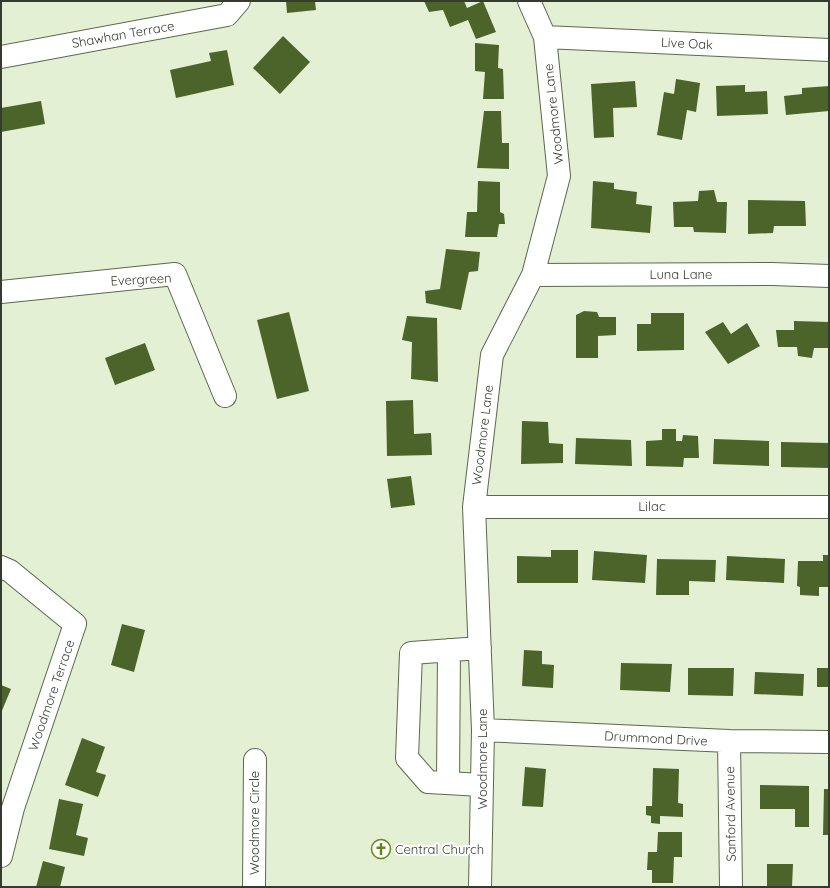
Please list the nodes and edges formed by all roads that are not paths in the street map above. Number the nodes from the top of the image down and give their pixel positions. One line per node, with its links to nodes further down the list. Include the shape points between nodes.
1 (239, 1): 5 (street, Shawhan Terrace, via 227,15)
2 (529, 1): 3 (street, Woodmore Lane)
3 (545, 37): 4 (street, Live Oak); 6 (street, Woodmore Lane, via 559,176)
4 (829, 50)
5 (1, 57)
6 (533, 275): 7 (street, Luna Lane); 10 (street, Woodmore Lane, via 492,355)
7 (829, 276)
8 (1, 292): 9 (street, Evergreen, via 175,274)
9 (225, 396)
10 (474, 507): 11 (street, Lilac); 13 (street, Woodmore Lane)
11 (829, 507)
12 (1, 567): 21 (street, Woodmore Terrace, via 10,571 75,624 13,808)
13 (480, 648): 14 (street); 15 (street, Woodmore Lane)
14 (450, 650): 19 (street); 19 (street, via 411,653 407,758 428,782)
15 (483, 730): 16 (street, Drummond Drive); 20 (street, Woodmore Lane)
16 (728, 741): 17 (street, Drummond Drive); 24 (street, Sanford Avenue)
17 (829, 742)
18 (254, 760): 22 (street, Woodmore Circle)
19 (448, 783): 20 (street)
20 (482, 785): 23 (street, Woodmore Lane)
21 (1, 856)
22 (254, 887)
23 (480, 887)
24 (731, 887)

